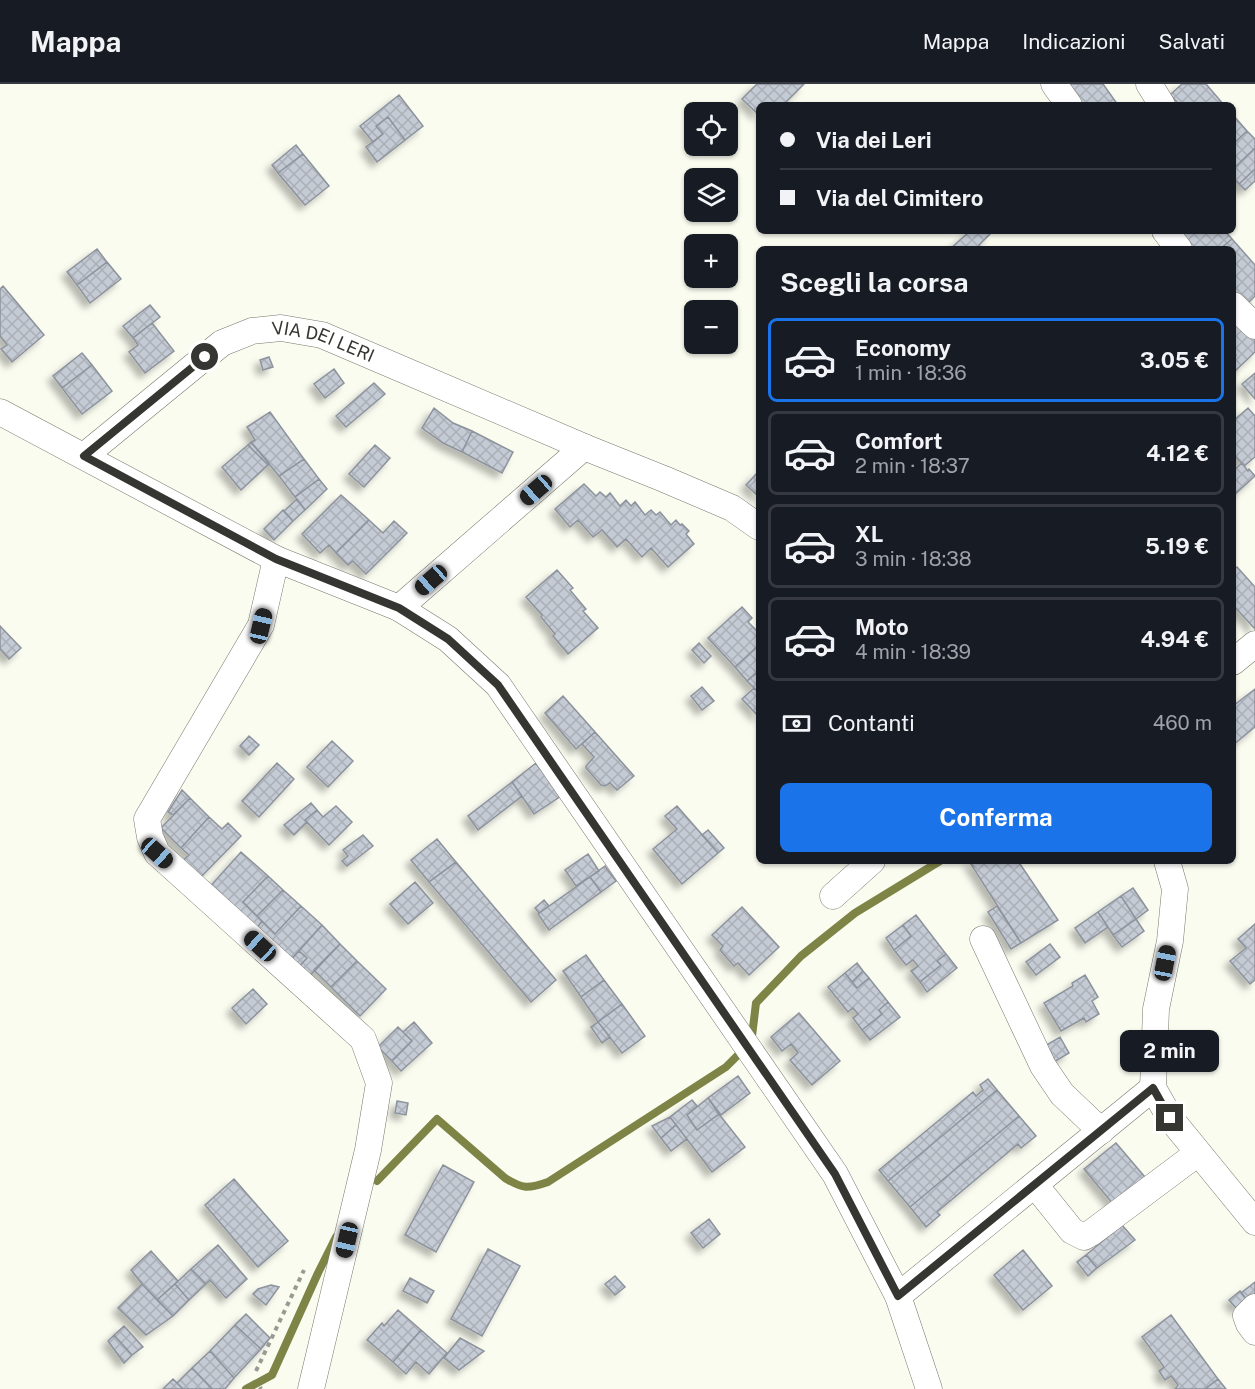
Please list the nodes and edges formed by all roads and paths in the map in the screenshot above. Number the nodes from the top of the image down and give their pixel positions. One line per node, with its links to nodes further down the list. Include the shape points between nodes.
1 (1054, 84): 3 (street)
2 (1149, 84): 4 (street)
3 (1067, 102)
4 (1160, 102)
5 (1167, 234): 6 (street)
6 (1177, 246)
7 (1236, 308): 8 (street)
8 (1255, 326)
9 (0, 412): 11 (street)
10 (584, 447): 11 (street, VIA DEI LERI, via 322,335 281,328 252,332 222,343); 12 (street, VIA DEI LERI, via 732,508); 14 (street)
11 (84, 456): 13 (street)
12 (756, 525)
13 (276, 559): 14 (street); 33 (street, via 261,626 147,819 157,853 363,1039 379,1083 366,1160)
14 (399, 608): 29 (street, via 448,639 498,685 835,1174)
15 (1255, 645): 16 (street)
16 (1236, 660)
17 (869, 864): 19 (street)
18 (1168, 864): 21 (street, via 1175,889 1170,941 1156,1009)
19 (833, 896)
20 (983, 939): 22 (street, via 1043,1066 1062,1094)
21 (1153, 1088): 22 (street); 23 (street, via 1170,1118)
22 (1101, 1131): 24 (street)
23 (1198, 1153): 25 (street, via 1084,1237 1072,1231); 26 (street)
24 (1056, 1167): 25 (street); 27 (street, via 1040,1164 1026,1170 947,1237)
25 (1035, 1185): 27 (street)
26 (1255, 1222)
27 (946, 1257): 29 (street)
28 (304, 1270): 32 (path)
29 (898, 1296): 34 (street)
30 (1255, 1307): 31 (street, via 1246,1316)
31 (1255, 1332)
32 (256, 1371)
33 (311, 1389)
34 (929, 1389)

